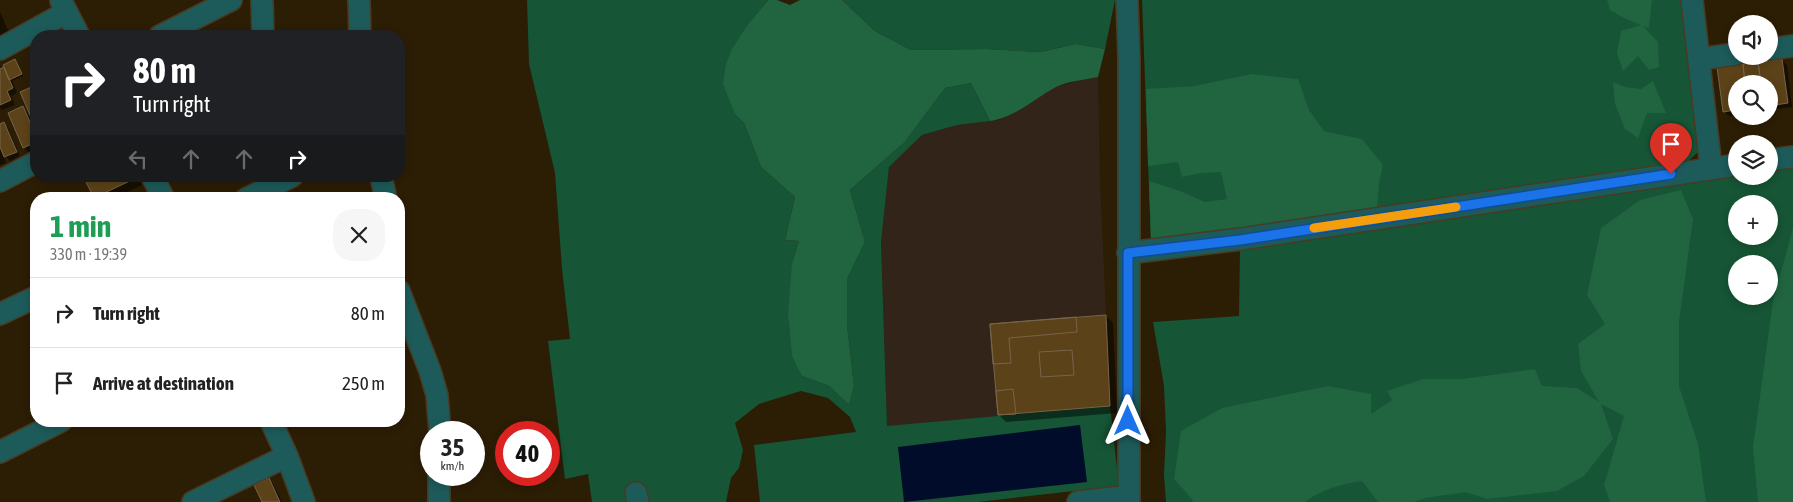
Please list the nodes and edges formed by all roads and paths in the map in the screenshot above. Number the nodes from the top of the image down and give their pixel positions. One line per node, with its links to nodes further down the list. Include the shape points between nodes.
1 (232, 0): 8 (street)
2 (262, 0): 9 (street)
3 (359, 0): 10 (street)
4 (1127, 0): 24 (street)
5 (1692, 0): 15 (street)
6 (64, 6): 7 (street); 13 (street)
7 (76, 30)
8 (172, 30)
9 (263, 30)
10 (360, 30)
11 (1793, 46): 12 (street)
12 (1778, 48)
13 (0, 49)
14 (1728, 55): 15 (street)
15 (1699, 59): 20 (street)
16 (1793, 157): 17 (street)
17 (1778, 159)
18 (30, 165): 21 (street)
19 (1728, 166): 20 (street)
20 (1710, 168): 24 (street, via 1240,240)
21 (0, 181)
22 (280, 182): 23 (street)
23 (260, 192)
24 (1128, 253): 34 (street)
25 (30, 300): 27 (street)
26 (405, 306): 28 (street, via 430,370)
27 (0, 314)
28 (439, 421)
29 (49, 427): 31 (street)
30 (274, 427): 32 (street)
31 (0, 452)
32 (287, 456): 35 (street); 36 (street)
33 (438, 486): 37 (street)
34 (1129, 499): 38 (street)
35 (193, 502)
36 (304, 502)
37 (439, 502)
38 (1078, 502)

